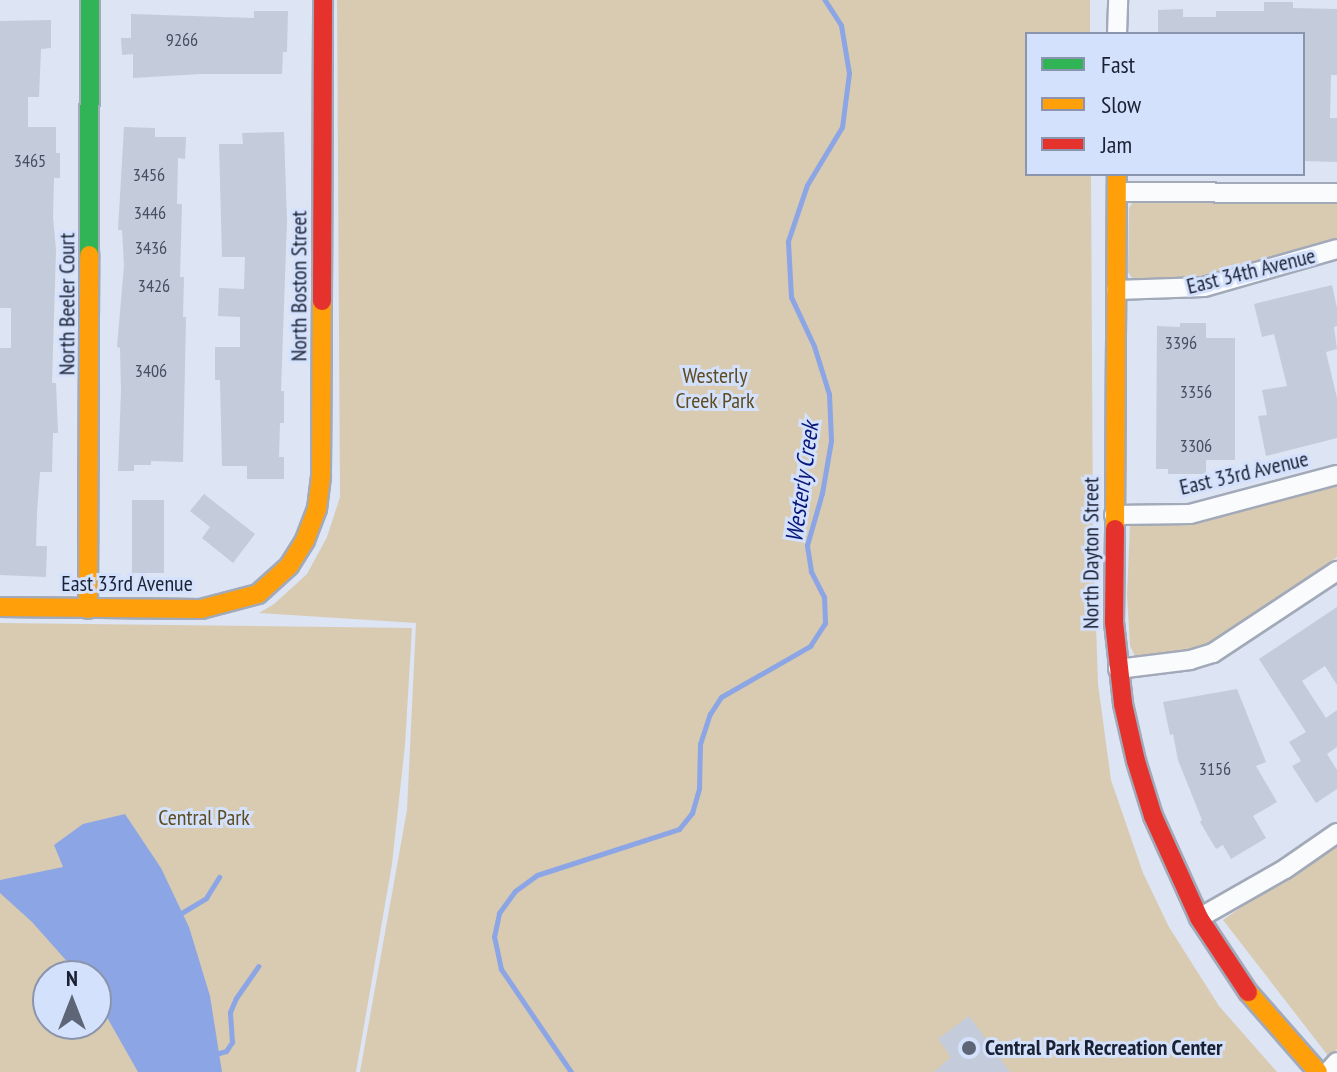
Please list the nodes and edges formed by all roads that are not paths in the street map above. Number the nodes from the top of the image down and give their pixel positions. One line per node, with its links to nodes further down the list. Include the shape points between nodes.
1 (90, 0): 14 (street, North Beeler Court)
2 (323, 0): 11 (street, North Boston Street, via 321,475 317,509)
3 (1118, 0): 4 (street)
4 (1117, 32)
5 (1117, 183): 6 (street); 8 (street, North Dayton Street)
6 (1337, 193)
7 (1337, 249): 8 (street, East 34th Avenue, via 1204,287)
8 (1116, 290): 10 (street, North Dayton Street)
9 (1337, 475): 10 (street, East 33rd Avenue, via 1190,514)
10 (1114, 515): 15 (street, North Dayton Street)
11 (289, 566): 14 (street, East 33rd Avenue, via 258,594 201,609)
12 (1337, 571): 15 (street, via 1213,653)
13 (0, 607): 14 (street, East 33rd Avenue)
14 (88, 609)
15 (1118, 669): 17 (street, North Dayton Street, via 1153,816)
16 (1337, 833): 17 (street)
17 (1199, 918): 19 (street, North Dayton Street, via 1250,996)
18 (1337, 1062): 20 (street)
19 (1318, 1072)
20 (1328, 1072)

